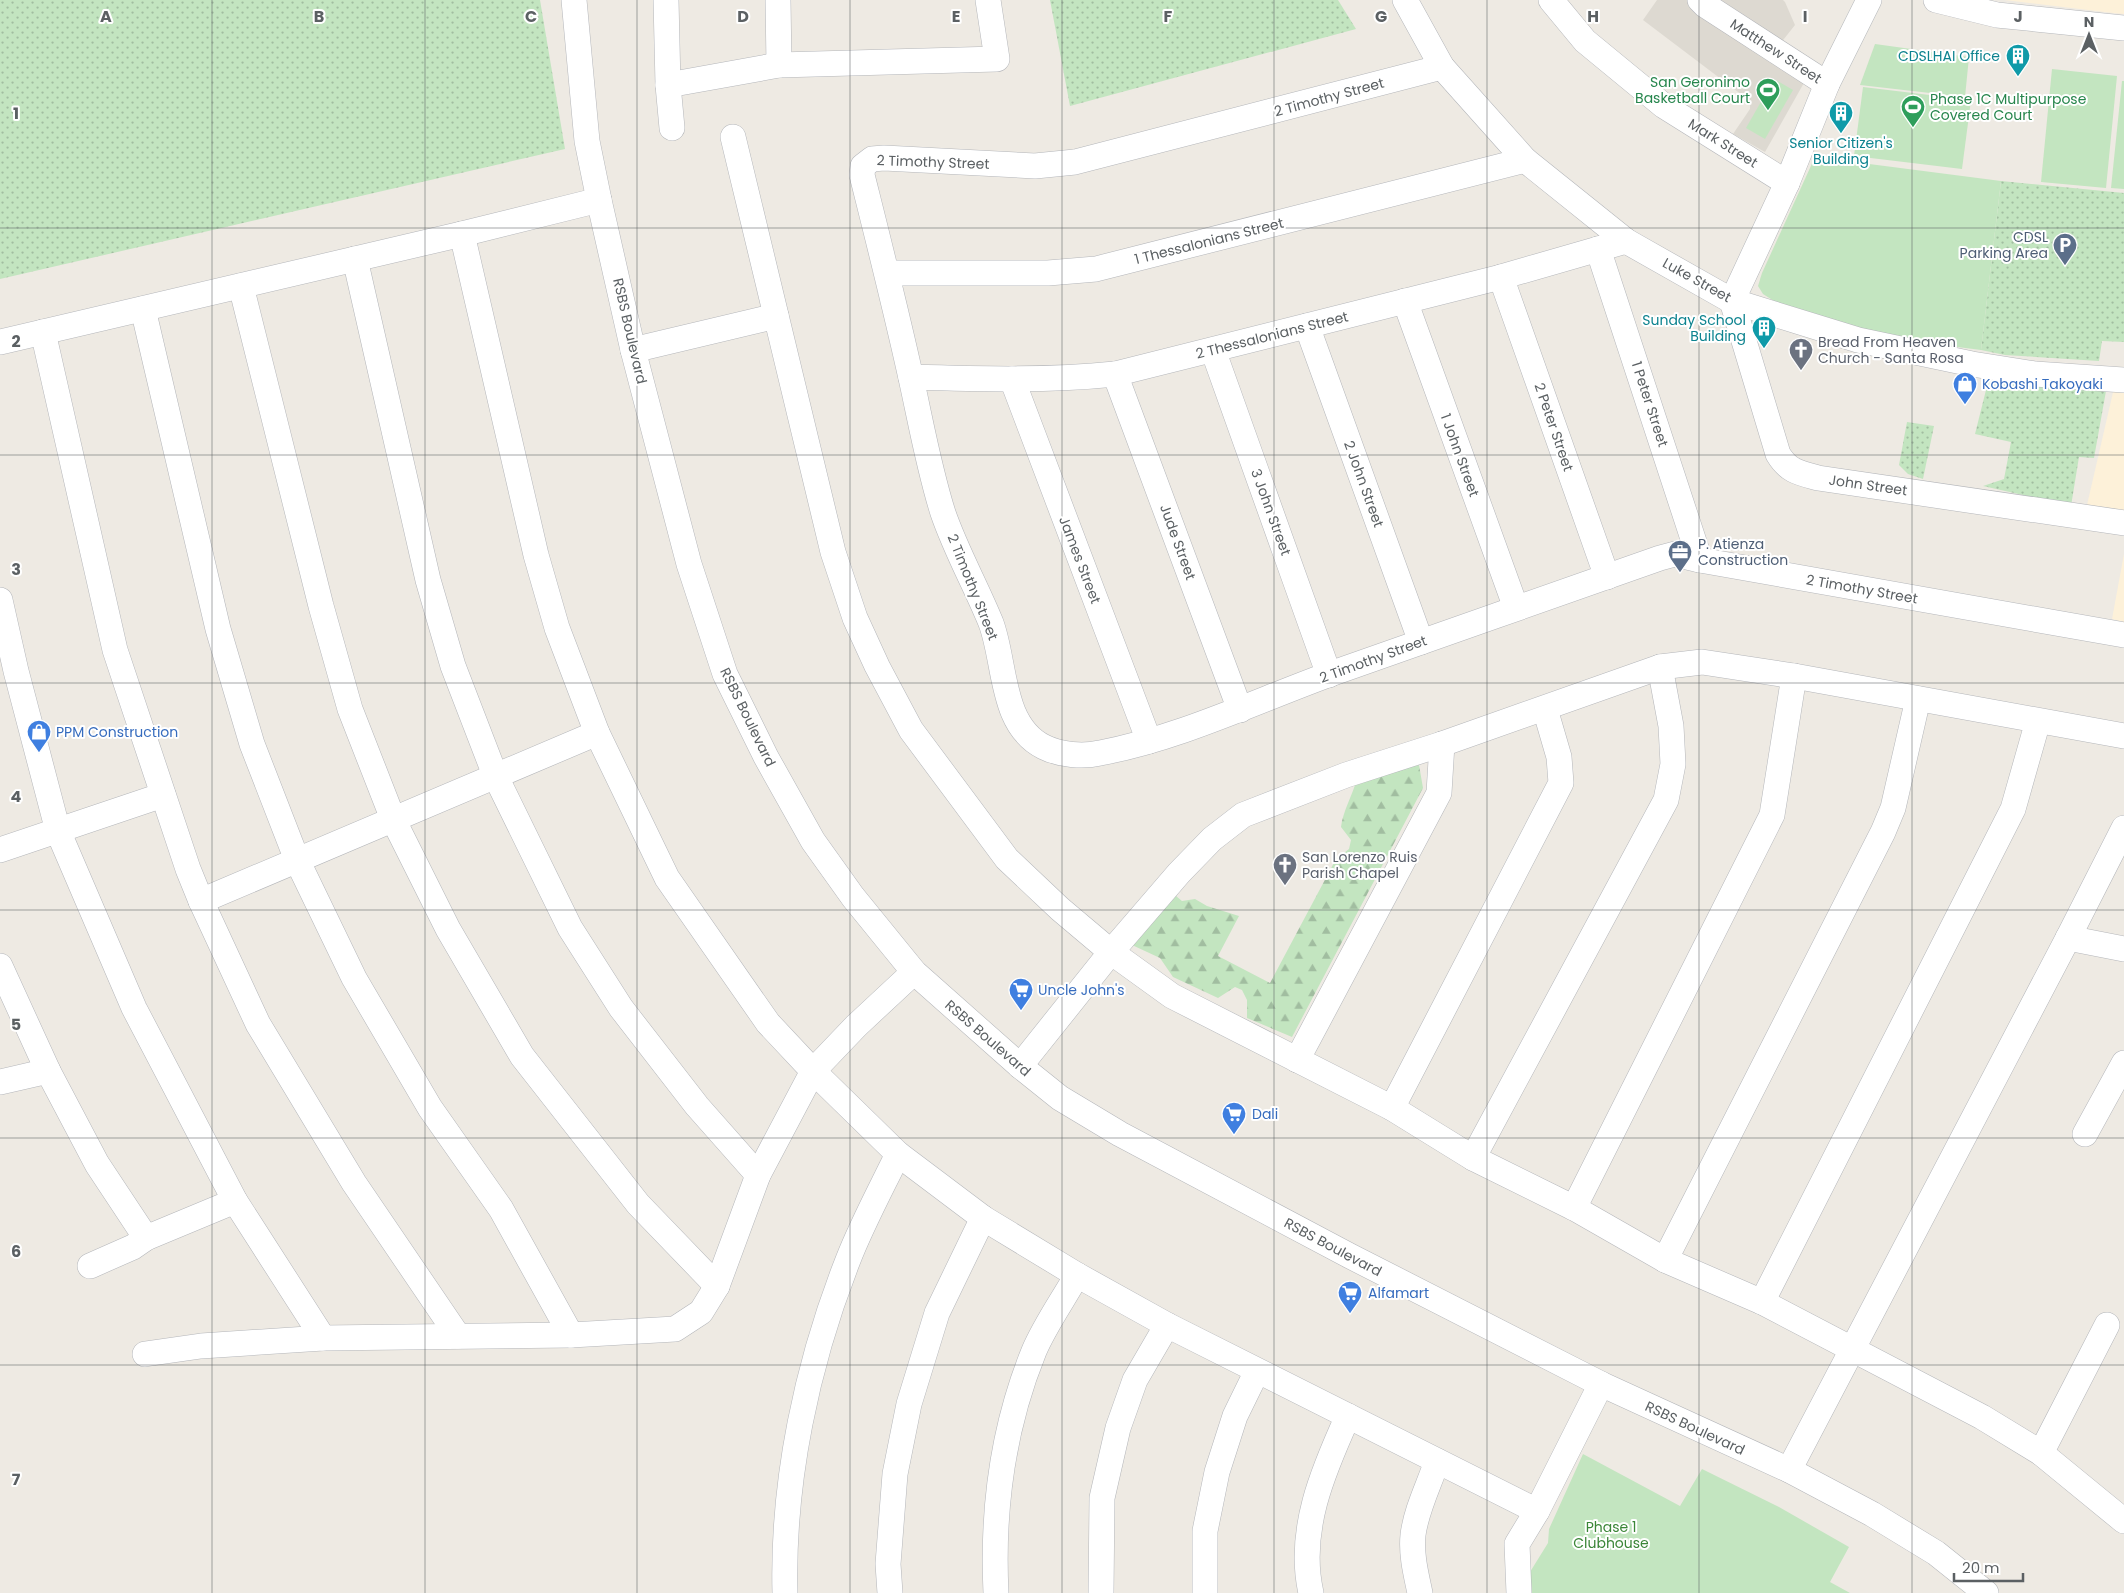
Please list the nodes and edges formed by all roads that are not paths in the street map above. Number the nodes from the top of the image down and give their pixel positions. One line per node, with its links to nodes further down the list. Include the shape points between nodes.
1 (574, 0): 19 (street, RSBS Boulevard, via 588,141)
2 (666, 0): 14 (street)
3 (778, 0): 11 (street)
4 (988, 0): 11 (street, via 997,59)
5 (1406, 0): 12 (street, Luke Street)
6 (1551, 0): 18 (street, Mark Street, via 1585,41 1664,106)
7 (1700, 0): 13 (street, Matthew Street)
8 (1869, 0): 13 (street)
9 (1936, 0): 10 (street, via 1996,15)
10 (2124, 28)
11 (779, 65): 14 (street)
12 (1442, 68): 17 (street, Luke Street); 24 (street, 2 Timothy Street, via 1075,162 1034,166 872,159 863,166 862,175)
13 (1827, 84): 18 (street)
14 (668, 85): 15 (street)
15 (672, 128)
16 (733, 137): 30 (street)
17 (1525, 160): 21 (street, Luke Street); 24 (street, 1 Thessalonians Street, via 1096,269 1048,273)
18 (1787, 183): 28 (street)
19 (599, 200): 20 (street); 34 (street, RSBS Boulevard)
20 (462, 234): 23 (street); 54 (street, via 536,555 557,628)
21 (1626, 241): 22 (street, 2 Thessalonians Street); 28 (street, Luke Street)
22 (1598, 249): 25 (street, 2 Thessalonians Street); 41 (street, 1 Peter Street)
23 (355, 259): 26 (street); 58 (street, via 428,580 453,666)
24 (887, 273): 37 (street, 2 Timothy Street)
25 (1501, 277): 27 (street, 2 Thessalonians Street); 42 (street, 2 Peter Street)
26 (241, 286): 29 (street); 60 (street, via 318,596 350,709)
27 (1405, 301): 31 (street, 2 Thessalonians Street); 44 (street, 1 John Street)
28 (1732, 301): 39 (street, Luke Street, via 1858,340 1972,364 2035,374); 40 (street, John Street, via 1778,454 1784,464 1798,472 1818,478)
29 (143, 309): 32 (street); 64 (street, via 218,629 252,744)
30 (776, 316): 34 (street); 68 (street, via 833,552 855,618 877,666 911,730 1007,859 1060,910)
31 (1307, 326): 35 (street, 2 Thessalonians Street); 46 (street, 2 John Street)
32 (43, 332): 33 (street); 59 (street, via 115,650)
33 (0, 342)
34 (633, 350): 70 (street, RSBS Boulevard, via 689,564 725,674 766,758 813,841 853,897)
35 (1213, 350): 36 (street, 2 Thessalonians Street); 48 (street, 3 John Street)
36 (1115, 374): 38 (street, 2 Thessalonians Street); 52 (street, Jude Street)
37 (910, 377): 38 (street, 2 Thessalonians Street); 56 (street, 2 Timothy Street, via 943,513 992,626 1013,711 1022,729 1043,746 1068,754 1096,754)
38 (1012, 379): 56 (street, James Street)
39 (2124, 380)
40 (2124, 523)
41 (1700, 560): 42 (street, 2 Timothy Street, via 1675,554); 45 (street, 2 Timothy Street)
42 (1607, 577): 44 (street, 2 Timothy Street)
43 (0, 600): 61 (street)
44 (1516, 608): 46 (street, 2 Timothy Street)
45 (2124, 636)
46 (1421, 642): 48 (street, 2 Timothy Street)
47 (1660, 667): 49 (street, via 1702,662); 51 (street); 80 (street, via 1671,726 1673,764 1666,800)
48 (1329, 675): 52 (street, 2 Timothy Street)
49 (1794, 676): 50 (street); 83 (street, via 1772,814)
50 (1918, 698): 53 (street); 86 (street, via 1894,808)
51 (1545, 709): 57 (street); 77 (street, via 1559,757 1561,783)
52 (1240, 710): 56 (street, 2 Timothy Street)
53 (2038, 721): 55 (street); 90 (street, via 2013,809)
54 (597, 733): 58 (street); 75 (street, via 667,878 768,1023)
55 (2124, 736)
56 (1149, 741)
57 (1442, 744): 68 (street, via 1346,775 1243,815 1212,839); 71 (street, via 1439,793)
58 (495, 775): 60 (street); 81 (street, via 570,928 622,1008 696,1106)
59 (163, 795): 61 (street); 65 (street)
60 (393, 819): 64 (street); 89 (street, via 448,929 522,1056 638,1204)
61 (58, 831): 63 (street); 82 (street, via 134,1008)
62 (2121, 839): 66 (street)
63 (0, 850)
64 (297, 860): 65 (street); 93 (street, via 354,978 430,1108 501,1209)
65 (201, 902): 94 (street, via 258,1024 354,1182)
66 (2068, 938): 67 (street); 96 (street)
67 (2124, 949)
68 (1111, 952): 71 (street, via 1172,996); 73 (street)
69 (0, 966): 74 (street)
70 (914, 972): 73 (street, RSBS Boulevard); 75 (street)
71 (1297, 1060): 77 (street)
72 (2124, 1063): 78 (street)
73 (1020, 1066): 99 (street, RSBS Boulevard, via 1060,1098 1120,1134)
74 (48, 1071): 76 (street); 85 (street, via 98,1164)
75 (813, 1072): 79 (street); 81 (street)
76 (0, 1082)
77 (1392, 1108): 80 (street)
78 (2085, 1134)
79 (898, 1154): 84 (street); 106 (street, via 848,1259 809,1381 793,1458)
80 (1473, 1158): 83 (street)
81 (758, 1175): 89 (street)
82 (235, 1200): 85 (street); 95 (street)
83 (1574, 1208): 86 (street)
84 (983, 1218): 88 (street); 107 (street, via 937,1314 909,1404 895,1474 888,1564)
85 (146, 1238): 87 (street)
86 (1665, 1260): 90 (street)
87 (90, 1266)
88 (1077, 1275): 91 (street); 108 (street, via 1035,1350 1018,1396 998,1492 994,1560)
89 (717, 1286): 93 (street, via 701,1312 675,1329)
90 (1762, 1302): 96 (street)
91 (1168, 1325): 98 (street); 109 (street, via 1135,1380 1118,1428 1102,1498)
92 (2107, 1325): 101 (street)
93 (571, 1335): 94 (street)
94 (458, 1336): 95 (street)
95 (323, 1338): 97 (street, via 201,1346)
96 (1854, 1348): 101 (street, via 1982,1417); 103 (street)
97 (145, 1354)
98 (1257, 1370): 100 (street); 110 (street, via 1235,1416 1217,1472 1205,1531)
99 (1601, 1384): 103 (street, RSBS Boulevard); 104 (street)
100 (1348, 1416): 102 (street); 111 (street, via 1329,1458 1307,1534)
101 (2041, 1453): 105 (street)
102 (1438, 1461): 104 (street); 112 (street, via 1413,1535 1414,1565)
103 (1789, 1470): 114 (street, RSBS Boulevard, via 1928,1548)
104 (1537, 1511): 113 (street, via 1517,1544)
105 (2123, 1517)
106 (784, 1593)
107 (890, 1593)
108 (996, 1593)
109 (1101, 1593)
110 (1206, 1593)
111 (1312, 1593)
112 (1420, 1593)
113 (1519, 1593)
114 (1986, 1593)

